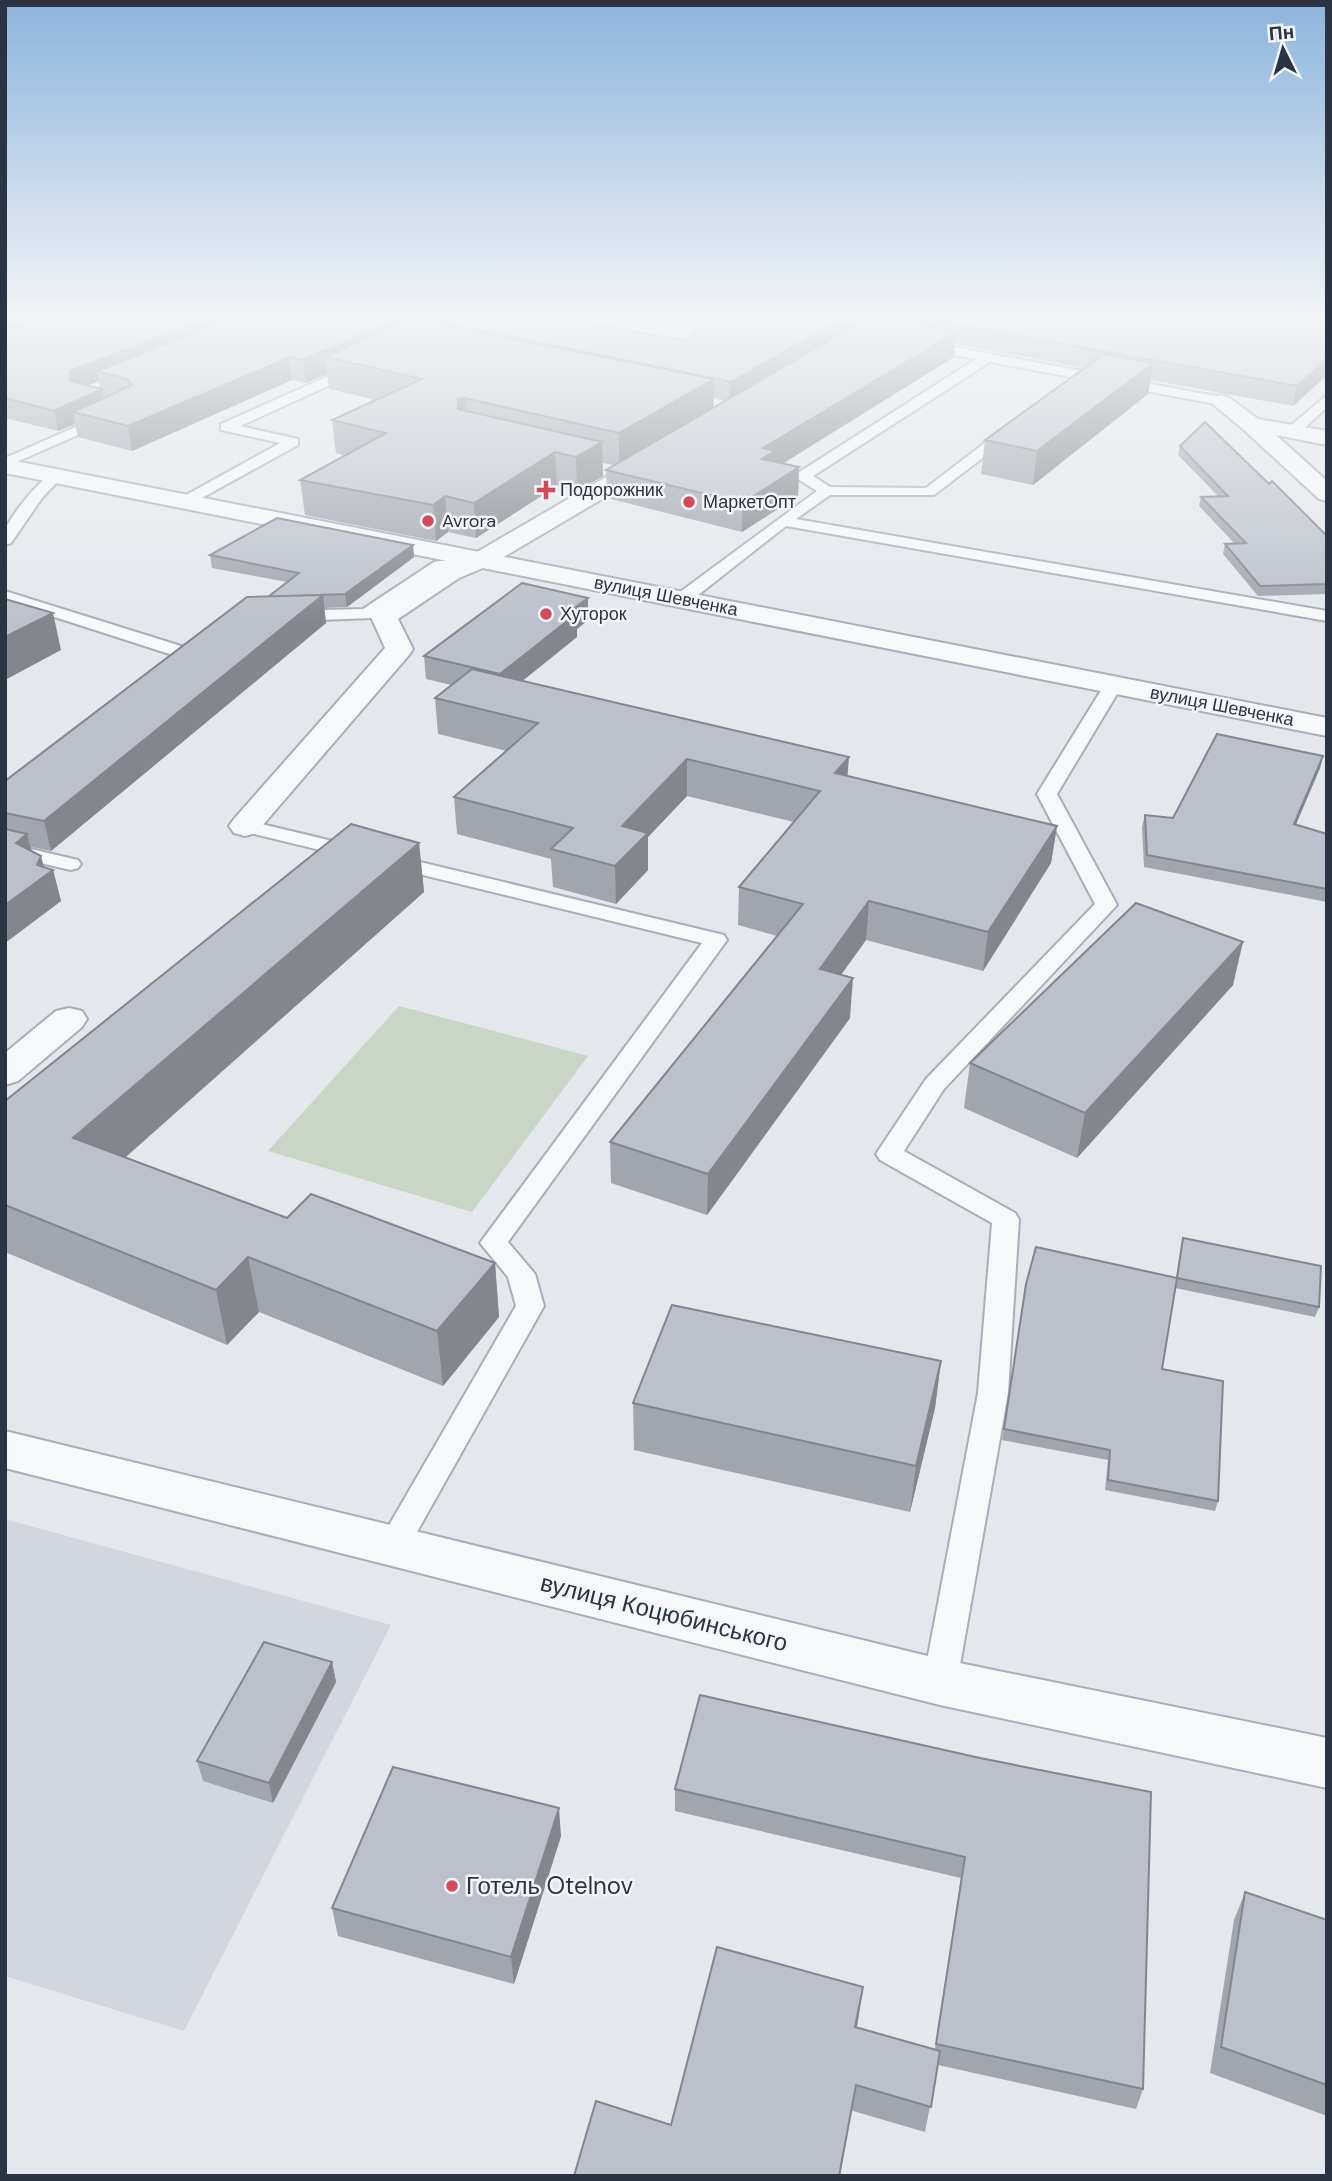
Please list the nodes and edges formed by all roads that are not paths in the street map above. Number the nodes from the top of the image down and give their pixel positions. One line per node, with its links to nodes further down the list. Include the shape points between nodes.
1 (88, 420): 11 (lane)
2 (242, 420): 17 (lane, via 226,427 293,442)
3 (890, 420): 15 (lane, via 803,476)
4 (1245, 420): 6 (street)
5 (1305, 420): 8 (lane)
6 (1251, 424): 8 (street); 16 (street)
7 (1016, 425): 15 (lane, via 929,492)
8 (1293, 431): 9 (street)
9 (1327, 438)
10 (671, 449): 13 (street)
11 (5, 465): 14 (street, вулиця Шевченка)
12 (600, 469): 13 (lane)
13 (626, 475): 20 (street)
14 (55, 477): 17 (street, вулиця Шевченка); 19 (lane)
15 (827, 491): 18 (lane)
16 (1327, 494)
17 (184, 502): 20 (street, вулиця Шевченка)
18 (783, 521): 22 (lane); 24 (lane)
19 (5, 540)
20 (481, 559): 22 (street, вулиця Шевченка); 23 (lane, via 440,565 367,614); 28 (street, via 450,573 384,617 399,649)
21 (5, 596): 25 (lane, via 196,651)
22 (682, 599): 26 (street, вулиця Шевченка)
23 (272, 616)
24 (1327, 616)
25 (169, 671)
26 (1114, 684): 27 (street, вулиця Шевченка); 35 (lane, via 1047,794 1106,905 935,1084 889,1154 1006,1219 993,1393)
27 (1327, 727)
28 (245, 826): 34 (lane, via 716,940 493,1242 521,1273 530,1306)
29 (5, 849): 30 (lane)
30 (71, 864)
31 (69, 1019): 32 (street)
32 (5, 1073)
33 (5, 1449): 34 (street, вулиця Коцюбинського)
34 (393, 1546): 35 (street, вулиця Коцюбинського)
35 (940, 1682): 36 (street, вулиця Коцюбинського)
36 (1327, 1763)

